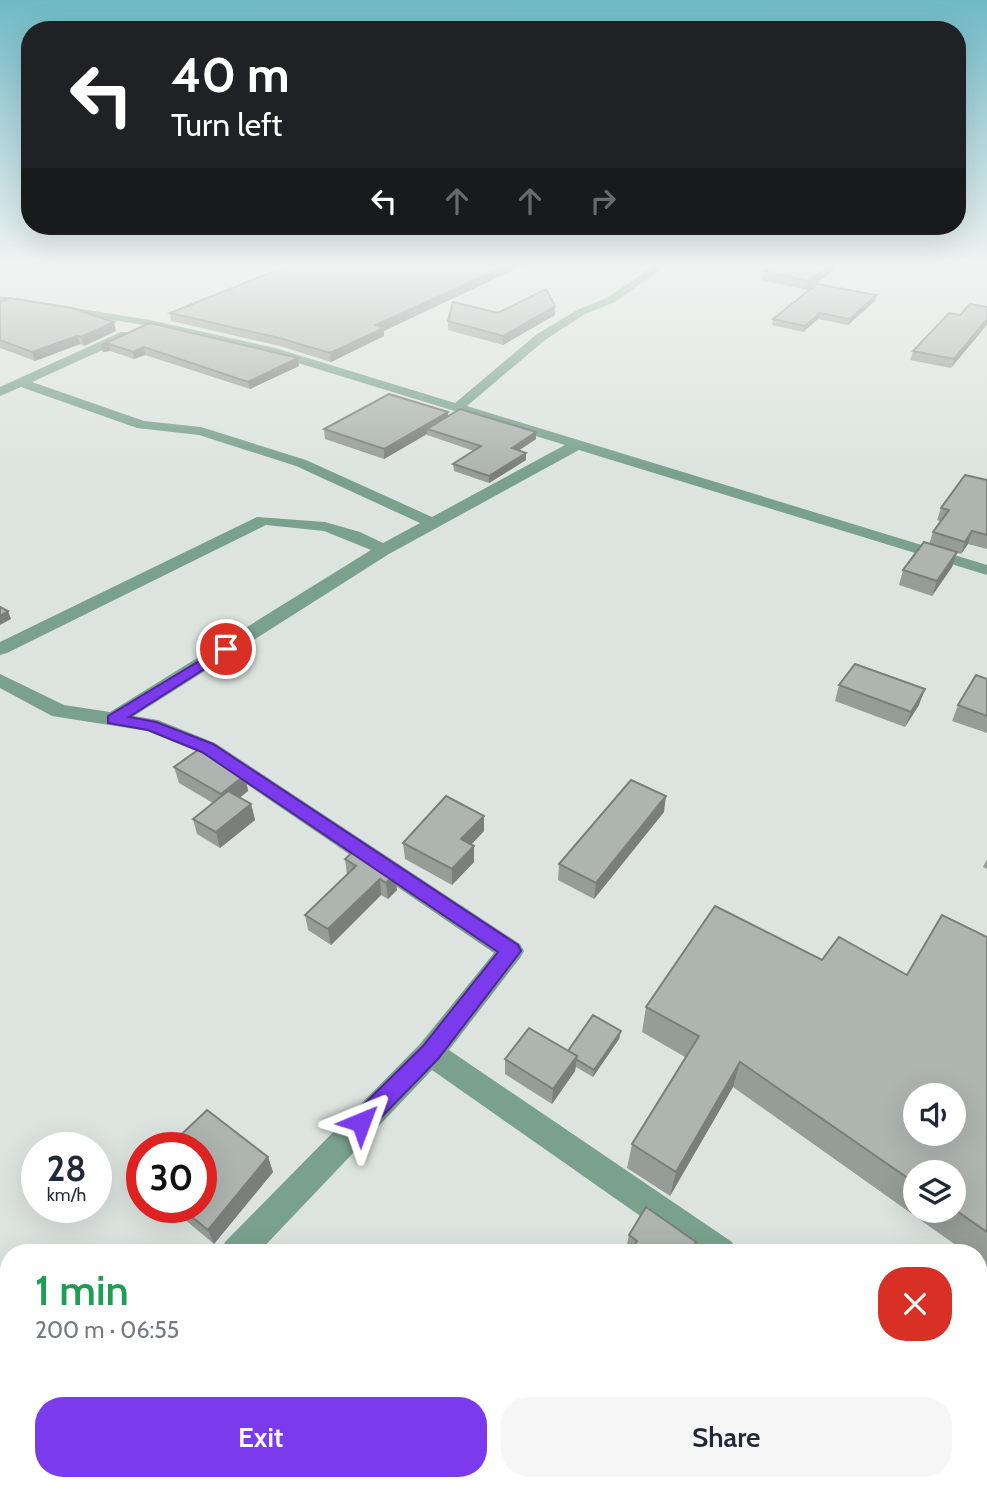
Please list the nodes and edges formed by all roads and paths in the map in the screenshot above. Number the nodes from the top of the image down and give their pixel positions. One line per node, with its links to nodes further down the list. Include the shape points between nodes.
1 (134, 332): 4 (street)
2 (184, 332): 6 (street, via 275,352)
3 (550, 332): 6 (street)
4 (21, 383): 5 (street); 8 (street, via 142,425 201,430 301,463)
5 (0, 393)
6 (457, 408): 7 (street)
7 (577, 445): 8 (street); 10 (street)
8 (433, 523): 9 (street)
9 (383, 550): 11 (street, via 310,521 263,520); 13 (street)
10 (987, 570)
11 (0, 649)
12 (0, 680): 13 (street, via 59,711)
13 (114, 719): 14 (street, via 150,725 208,748 511,951)
14 (430, 1053): 15 (street); 16 (street)
15 (245, 1244)
16 (708, 1244)

